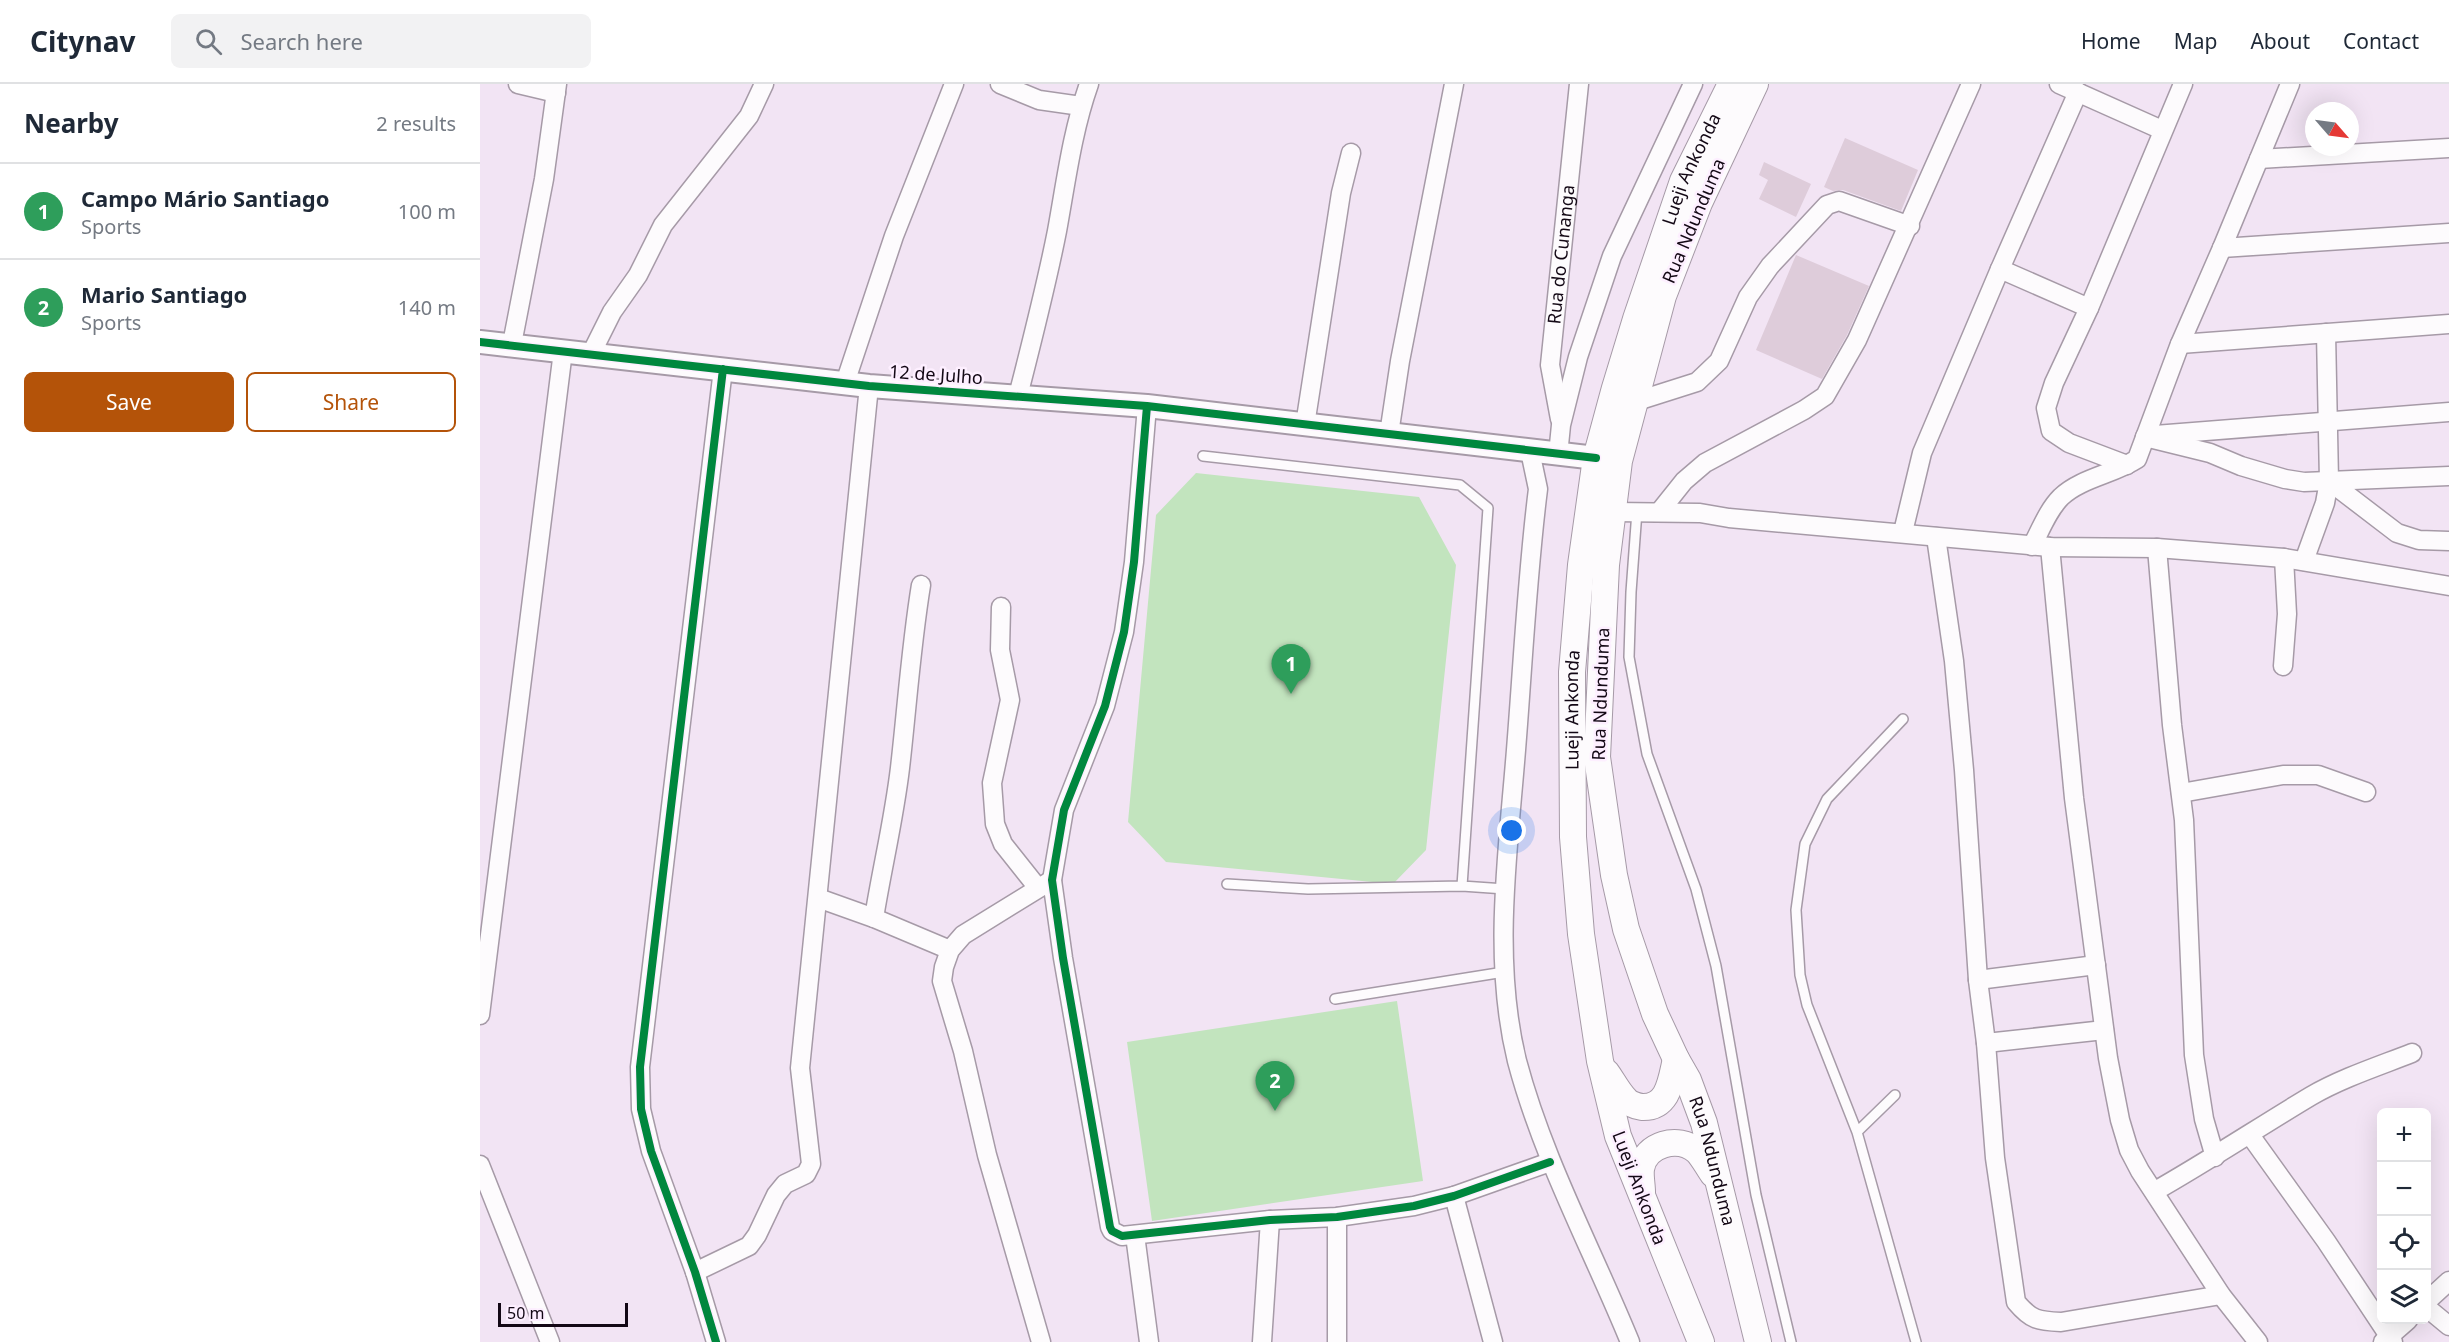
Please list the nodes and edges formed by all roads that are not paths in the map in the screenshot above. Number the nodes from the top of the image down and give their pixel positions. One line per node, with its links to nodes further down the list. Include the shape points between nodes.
1 (518, 84): 15 (street)
2 (764, 84): 33 (street, via 749,116 663,225)
3 (954, 84): 35 (street, via 894,236)
4 (1000, 84): 17 (street, via 1039,100)
5 (1089, 84): 17 (street)
6 (1454, 84): 44 (street)
7 (1580, 84): 43 (street, Rua do Cunanga, via 1550,365)
8 (1693, 84): 43 (street, Lueji Ankonda, via 1612,256 1578,357)
9 (1731, 84): 49 (main road, Lueji Ankonda, via 1683,182 1636,319)
10 (1755, 84): 38 (main road, Rua Ndunduma, via 1699,203 1663,296)
11 (1971, 84): 22 (street)
12 (2059, 84): 16 (street)
13 (2183, 84): 18 (street)
14 (2290, 84): 21 (street)
15 (557, 88): 30 (street)
16 (2078, 92): 18 (street); 25 (street)
17 (1081, 105): 37 (street, via 1045,287)
18 (2162, 130): 26 (street)
19 (2449, 148): 21 (street)
20 (1351, 153): 42 (street, via 1341,193)
21 (2259, 159): 24 (street)
22 (1910, 226): 38 (street, via 1839,201 1827,205 1770,266 1749,297 1719,360 1697,382); 54 (street, via 1857,340 1825,396 1705,463 1684,481)
23 (2449, 233): 24 (street)
24 (2222, 248): 31 (street)
25 (2000, 269): 26 (street); 55 (street, via 1923,453)
26 (2089, 308): 50 (street, via 2046,408 2051,431 2069,443)
27 (2449, 324): 28 (street)
28 (2326, 333): 31 (street); 41 (street)
29 (480, 342): 30 (street, 12 de Julho)
30 (512, 344): 32 (street, 12 de Julho)
31 (2180, 344): 45 (street)
32 (563, 351): 33 (street, 12 de Julho); 77 (street)
33 (591, 354): 34 (street, 12 de Julho)
34 (723, 369): 35 (street, 12 de Julho); 100 (street, via 640,1067 641,1109 651,1151)
35 (845, 383): 36 (street, 12 de Julho)
36 (868, 386): 37 (street, 12 de Julho); 73 (street)
37 (1018, 396): 39 (street, 12 de Julho)
38 (1634, 402): 53 (main road, Rua Ndunduma, via 1619,461)
39 (1147, 406): 42 (street, 12 de Julho); 69 (street, via 1124,632 1105,706 1064,810)
40 (2449, 412): 41 (street)
41 (2329, 421): 45 (street); 52 (street)
42 (1305, 425): 44 (street, 12 de Julho)
43 (1561, 425): 47 (street)
44 (1389, 434): 46 (street, 12 de Julho)
45 (2145, 437): 50 (street, via 2137,459); 52 (street, via 2210,453 2285,479)
46 (1530, 451): 47 (street, 12 de Julho); 72 (street, via 1538,489)
47 (1558, 454): 49 (street, 12 de Julho)
48 (1203, 456): 71 (lane, via 1460,485 1488,508)
49 (1596, 458): 86 (main road, Lueji Ankonda, via 1572,672 1573,837 1581,934)
50 (2127, 465): 58 (street, via 2061,497 2053,507)
51 (2449, 476): 52 (street)
52 (2329, 481): 57 (street, via 2397,533 2419,540); 61 (street)
53 (1625, 512): 54 (street); 85 (main road, Rua Ndunduma, via 1606,565 1598,757 1614,875 1626,929 1655,1014); 118 (lane, via 1631,591 1629,657 1647,754 1696,890 1716,966 1756,1195)
54 (1660, 512): 55 (street)
55 (1903, 532): 56 (street)
56 (1936, 537): 58 (street); 79 (street, via 1954,661)
57 (2449, 541)
58 (2041, 547): 59 (street); 76 (street)
59 (2157, 548): 60 (street); 68 (street)
60 (2284, 558): 61 (street); 65 (street, via 2287,614)
61 (2304, 561): 63 (street)
62 (921, 585): 74 (street, via 909,663 900,769)
63 (2449, 586)
64 (1001, 607): 69 (street, via 1000,650 1010,700 992,783 995,824 1003,844)
65 (2283, 666)
66 (1904, 719): 88 (lane, via 1827,800 1805,844 1799,879 1796,910 1800,975 1807,1005)
67 (2366, 792): 68 (street, via 2318,775 2295,775)
68 (2181, 793): 90 (street, via 2194,1055 2204,1119)
69 (1045, 884): 75 (street, via 963,936); 99 (street, via 1063,958 1110,1227 1117,1234)
70 (1227, 884): 71 (lane, via 1308,889)
71 (1462, 886): 72 (lane)
72 (1505, 889): 78 (street)
73 (818, 898): 74 (street); 100 (street, via 800,1068 811,1164 807,1174 784,1184 749,1246)
74 (873, 918): 75 (street)
75 (950, 950): 110 (street, via 942,981)
76 (2096, 965): 79 (street); 82 (street)
77 (483, 971): 81 (street)
78 (1504, 972): 80 (lane); 91 (street, via 1517,1060)
79 (1978, 980): 83 (street)
80 (1335, 999)
81 (480, 1015)
82 (2104, 1030): 83 (street); 94 (street, via 2129,1150)
83 (1986, 1043): 102 (street, via 1995,1158 2016,1302 2029,1317 2061,1322)
84 (2412, 1053): 89 (street, via 2312,1095)
85 (1676, 1059): 86 (main road, via 1666,1095 1651,1107 1636,1106 1625,1099); 93 (main road, Rua Ndunduma, via 1689,1080 1704,1123)
86 (1599, 1062): 96 (main road, Lueji Ankonda, via 1618,1136)
87 (1895, 1095): 88 (lane)
88 (1857, 1132): 119 (lane)
89 (2250, 1135): 90 (street); 107 (street, via 2326,1241)
90 (2215, 1157): 94 (street)
91 (1550, 1162): 95 (street); 115 (street)
92 (480, 1165): 108 (street)
93 (1717, 1179): 96 (main road, via 1696,1151 1682,1144 1665,1143 1650,1152 1641,1168); 117 (main road, Rua Ndunduma)
94 (2155, 1191): 102 (street)
95 (1454, 1196): 97 (street); 114 (street)
96 (1643, 1200): 116 (main road, Lueji Ankonda)
97 (1337, 1218): 98 (street); 113 (street)
98 (1270, 1220): 99 (street); 112 (street)
99 (1135, 1235): 111 (street)
100 (695, 1272): 109 (street)
101 (2449, 1281): 103 (street)
102 (2221, 1294): 120 (street)
103 (2431, 1298)
104 (2431, 1310): 106 (street)
105 (2404, 1324): 107 (street)
106 (2449, 1326)
107 (2388, 1340)
108 (550, 1342)
109 (716, 1342)
110 (1041, 1342)
111 (1149, 1342)
112 (1262, 1342)
113 (1337, 1342)
114 (1493, 1342)
115 (1630, 1342)
116 (1701, 1342)
117 (1758, 1342)
118 (1791, 1342)
119 (1916, 1342)
120 (2258, 1342)

